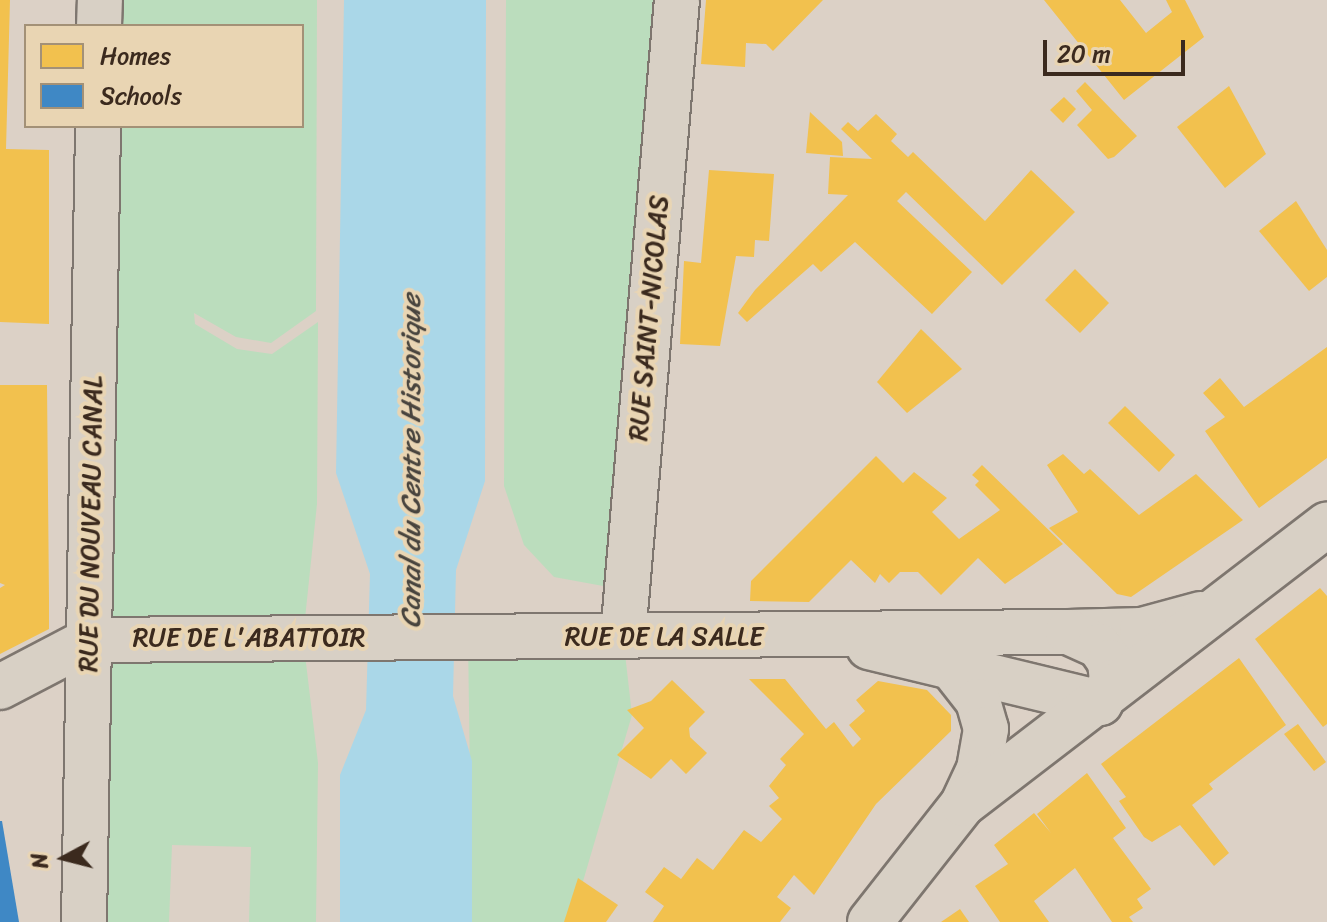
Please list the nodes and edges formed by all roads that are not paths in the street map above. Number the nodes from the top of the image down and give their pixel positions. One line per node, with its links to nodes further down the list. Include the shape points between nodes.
1 (100, 0): 3 (street)
2 (677, 0): 9 (street, RUE SAINT-NICOLAS)
3 (99, 24)
4 (98, 128): 11 (street, RUE DU NOUVEAU CANAL)
5 (1327, 525): 6 (street, RUE DE LA SALLE)
6 (1218, 609): 7 (street, RUE DE LA SALLE, via 1142,630); 14 (street, RUE DE LA SALLE)
7 (1068, 632): 10 (street, RUE DE LA SALLE); 14 (street, RUE DE LA SALLE, via 1099,646 1110,662 1112,682)
8 (504, 636): 9 (street, RUE DE LA SALLE); 11 (street, RUE DE L'ABATTOIR)
9 (623, 636): 10 (street, RUE DE LA SALLE)
10 (824, 637): 12 (street, RUE DE LA SALLE)
11 (90, 640): 13 (street); 16 (street, RUE DU NOUVEAU CANAL)
12 (953, 669): 14 (street, RUE DE LA SALLE); 15 (street, via 978,701 986,729 979,769)
13 (0, 687)
14 (1100, 703): 15 (street)
15 (963, 804): 17 (street)
16 (84, 922)
17 (870, 922)

